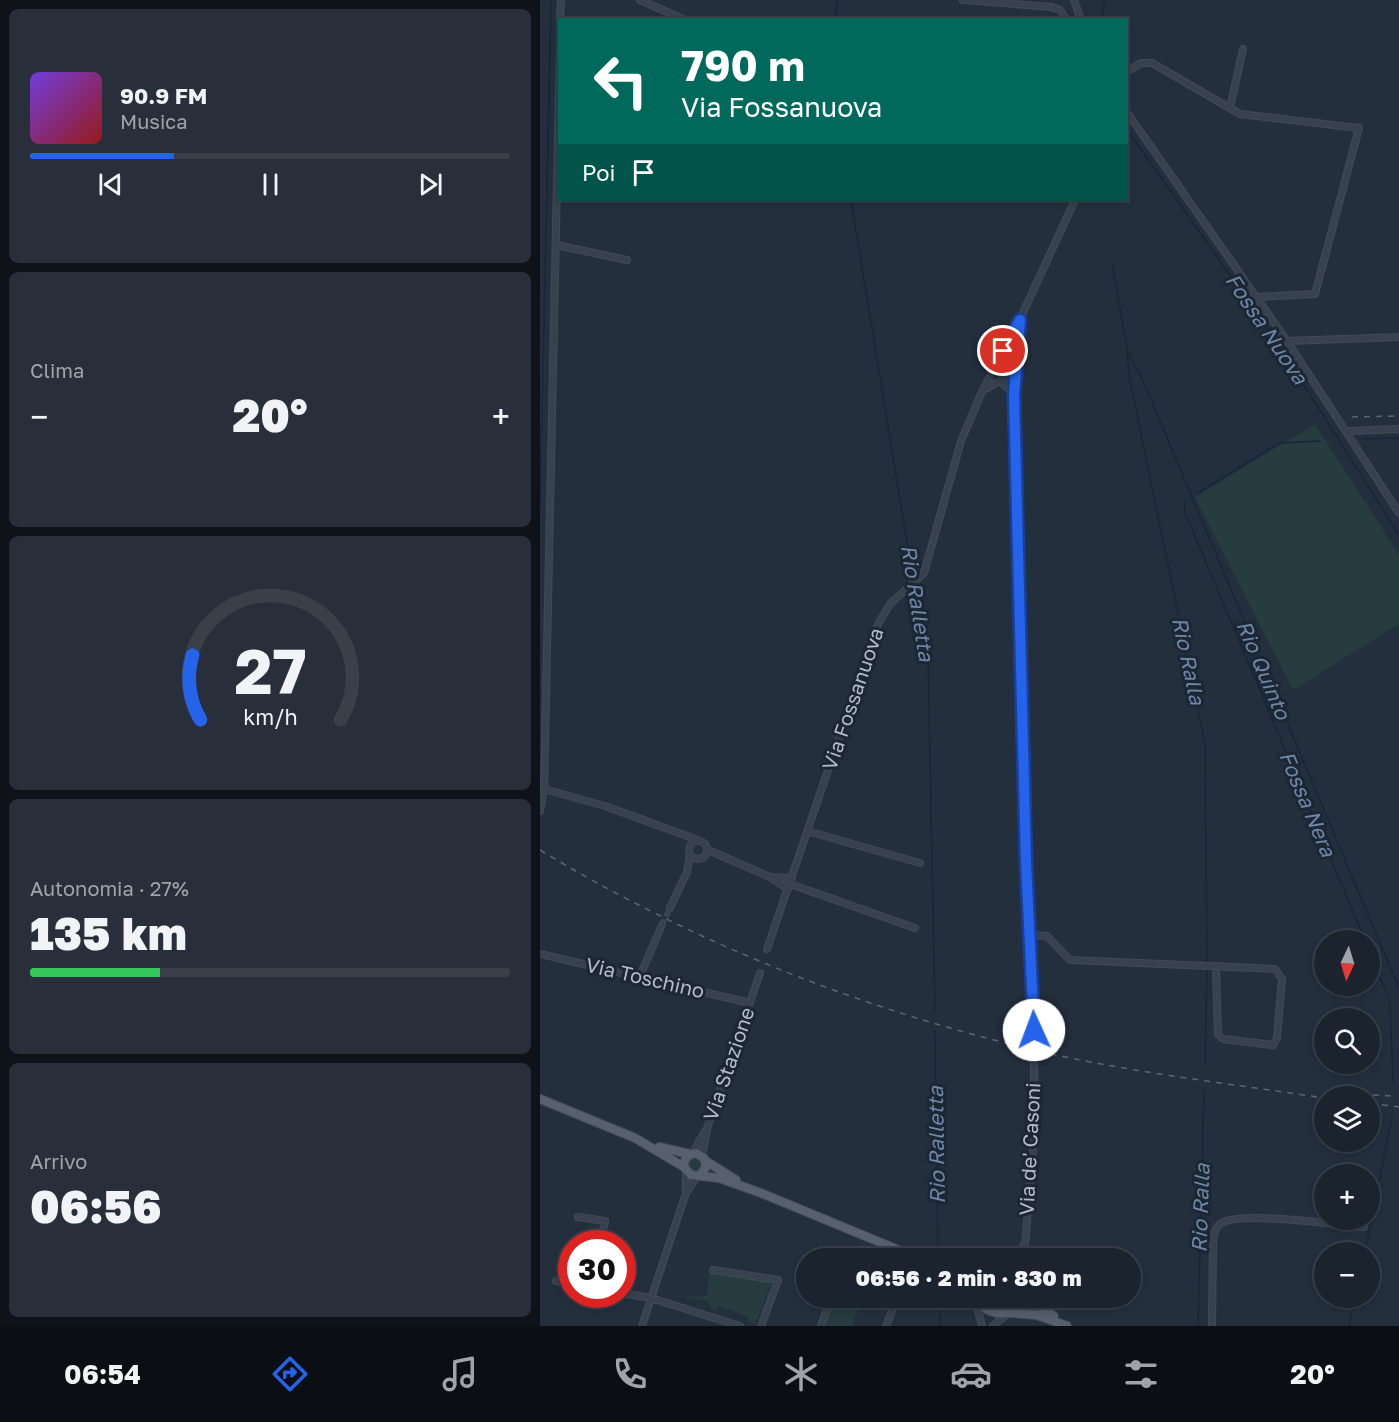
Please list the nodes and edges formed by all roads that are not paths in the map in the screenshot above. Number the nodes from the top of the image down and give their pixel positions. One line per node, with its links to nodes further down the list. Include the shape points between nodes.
1 (561, 0): 5 (street)
2 (640, 0): 6 (street)
3 (963, 0): 7 (street, via 1052,7)
4 (1074, 0): 8 (street)
5 (560, 18)
6 (680, 18)
7 (1066, 18)
8 (1080, 18)
9 (1243, 49): 11 (street)
10 (1128, 71): 11 (street, via 1141,63 1152,63)
11 (1230, 108): 17 (street, via 1240,114 1359,128 1315,294)
12 (1128, 114): 17 (street)
13 (558, 144): 15 (street)
14 (1075, 201): 18 (street, Via Fossanuova)
15 (556, 245): 16 (street); 29 (street)
16 (627, 260)
17 (1257, 297): 20 (street)
18 (1020, 320): 21 (street, Via Fossanuova); 22 (street)
19 (1399, 337): 20 (street)
20 (1287, 340): 27 (street)
21 (994, 367): 22 (street); 24 (street, Via Fossanuova)
22 (1015, 371): 23 (street); 25 (street)
23 (1000, 381): 24 (street); 25 (street)
24 (982, 392): 31 (street, Via Fossanuova, via 961,441 924,573 890,604 878,624)
25 (1014, 395): 44 (street)
26 (1399, 429): 27 (street)
27 (1348, 431): 28 (street)
28 (1399, 513)
29 (544, 789): 30 (street); 32 (street, via 605,806)
30 (540, 811)
31 (807, 831): 37 (street); 40 (street, Via Fossanuova)
32 (676, 833): 33 (street); 34 (street)
33 (698, 840): 34 (street); 36 (street, via 706,844)
34 (690, 845): 35 (street)
35 (690, 855): 36 (street); 38 (street)
36 (704, 855): 38 (street); 39 (street)
37 (920, 863)
38 (687, 872): 41 (street)
39 (769, 876): 40 (street); 40 (street)
40 (790, 884): 43 (street); 45 (street, Via Fossanuova)
41 (670, 908)
42 (662, 926): 49 (street)
43 (915, 928)
44 (1030, 935): 47 (street, via 1047,936 1070,960); 51 (street)
45 (767, 949)
46 (540, 954): 49 (street, Via Toschino)
47 (1215, 968): 47 (street, via 1267,968 1279,974 1282,979 1273,1045 1223,1040 1218,1035)
48 (760, 973): 50 (street, Via Stazione)
49 (640, 976): 50 (street, Via Toschino)
50 (750, 1002): 54 (street, Via Stazione)
51 (1034, 1030)
52 (1034, 1058): 65 (street, Via de' Casoni, via 1034,1136)
53 (540, 1099): 55 (main road)
54 (708, 1125): 56 (street); 57 (street, Via Stazione)
55 (634, 1138): 56 (main road); 58 (main road)
56 (692, 1154): 57 (main road); 58 (main road, via 684,1161)
57 (704, 1158): 59 (main road, via 706,1167); 61 (main road)
58 (685, 1169): 59 (main road); 60 (street)
59 (699, 1175): 60 (street); 61 (main road)
60 (686, 1193): 71 (street)
61 (761, 1193): 66 (main road)
62 (578, 1217): 64 (street, via 605,1221)
63 (1314, 1223): 88 (street, via 1262,1218 1221,1224 1213,1241)
64 (603, 1230)
65 (1025, 1240): 67 (street, Via de' Casoni); 68 (street, Via de' Casoni)
66 (887, 1248)
67 (1021, 1248)
68 (1025, 1248)
69 (713, 1270): 81 (street, via 778,1280)
70 (636, 1295): 71 (street)
71 (651, 1298): 79 (street); 80 (street)
72 (827, 1308): 82 (street)
73 (893, 1308): 83 (street)
74 (977, 1308): 84 (street)
75 (986, 1308): 78 (main road)
76 (1016, 1308): 78 (main road)
77 (1040, 1308): 87 (main road)
78 (1009, 1313): 85 (street); 86 (main road, via 1043,1317)
79 (642, 1326)
80 (740, 1326)
81 (761, 1326)
82 (821, 1326)
83 (886, 1326)
84 (982, 1326)
85 (993, 1326)
86 (1067, 1326)
87 (1074, 1326)
88 (1212, 1326)

